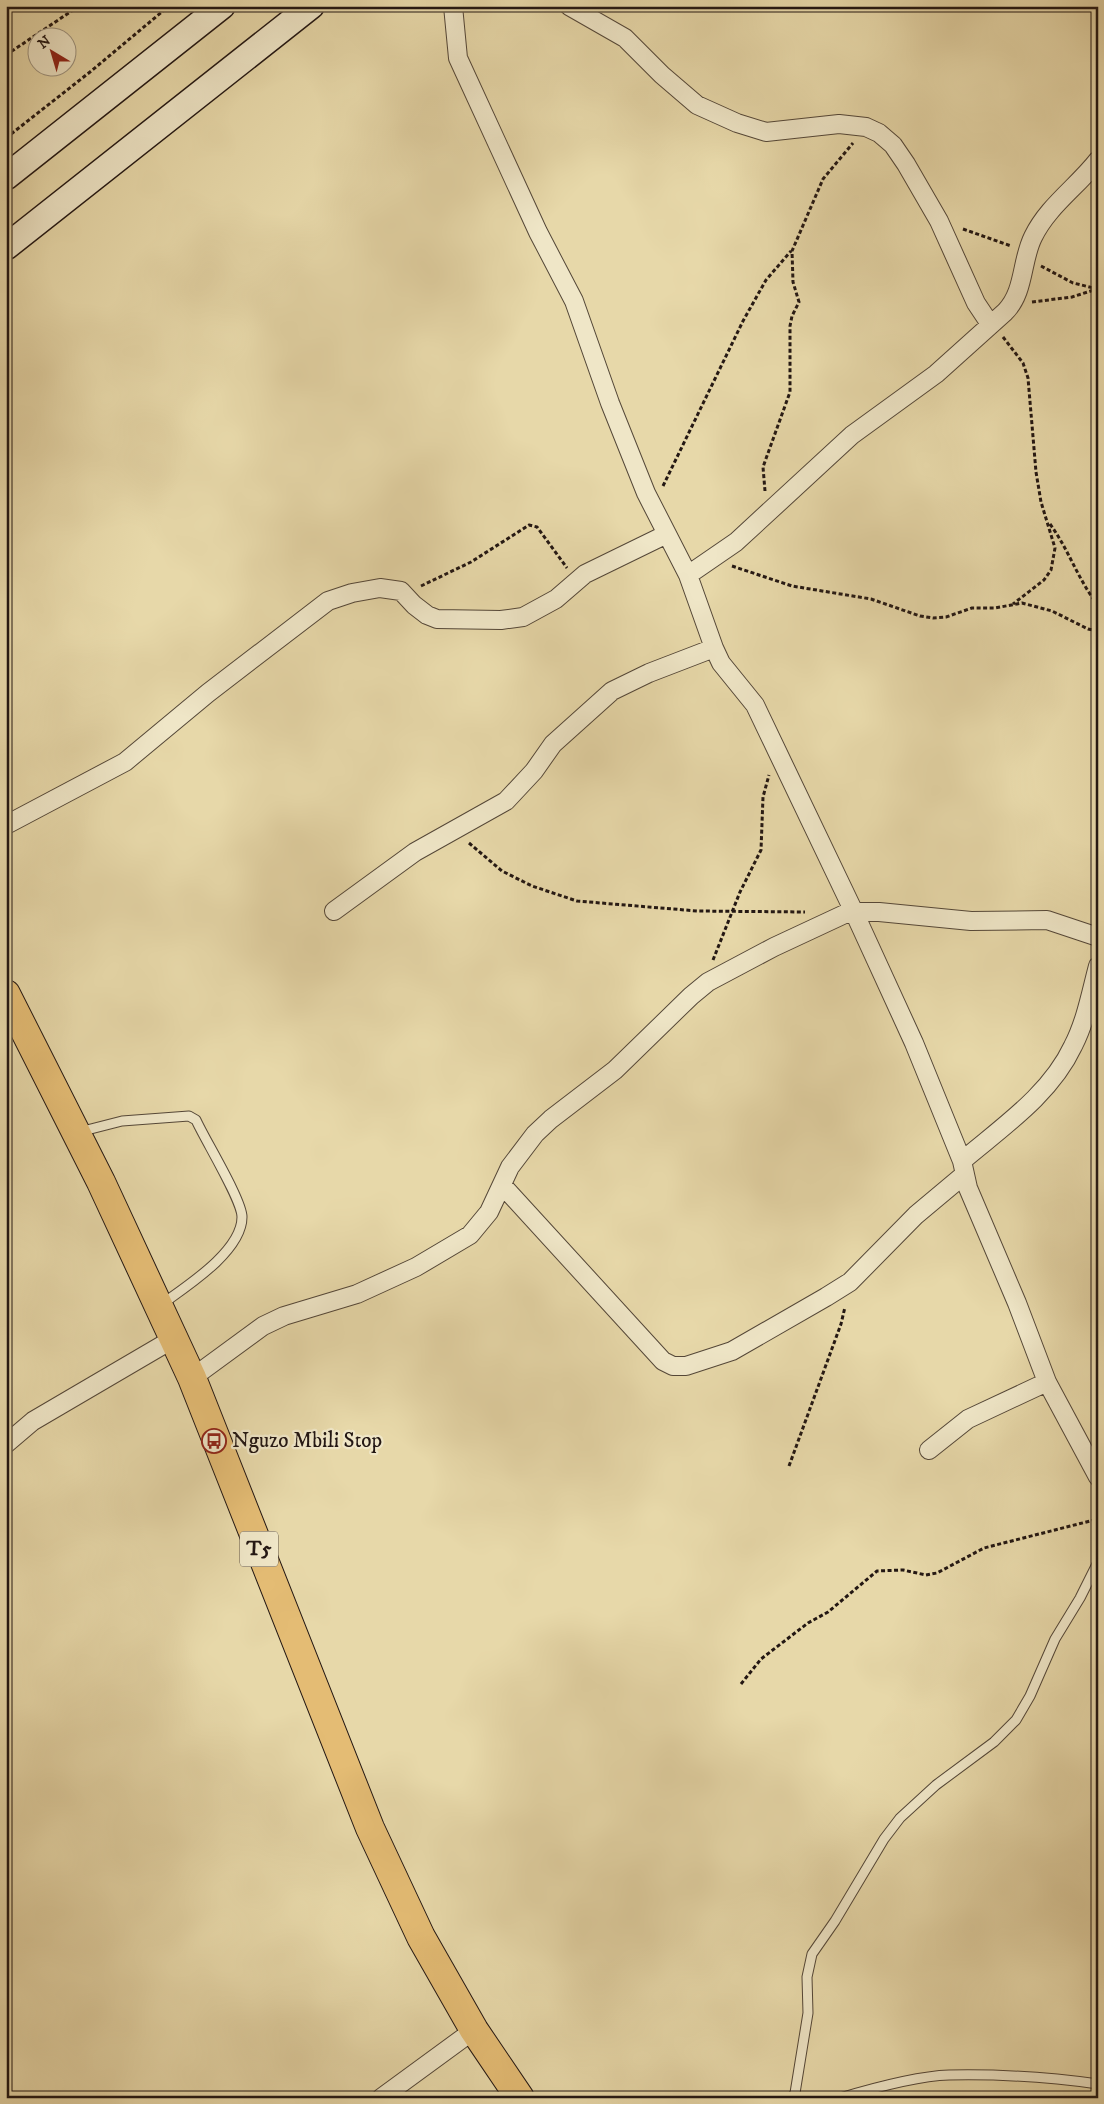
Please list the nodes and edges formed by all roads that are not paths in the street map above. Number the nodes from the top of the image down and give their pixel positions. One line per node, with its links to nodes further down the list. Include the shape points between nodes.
1 (222, 6): 6 (main road)
2 (311, 6): 7 (main road)
3 (453, 6): 9 (street, via 458,58 538,232 574,300 610,403)
4 (569, 6): 8 (street, via 625,38 698,105 737,123 766,132 822,125 866,127 880,133 893,145 939,221 976,303)
5 (1098, 160): 8 (street, via 1041,222 1027,252 1013,304)
6 (6, 177)
7 (6, 246)
8 (990, 324): 10 (street, via 936,374 852,435 736,542)
9 (666, 534): 10 (street); 12 (street, via 578,579 556,599 523,617 437,619 414,605 401,591 380,588 328,601 125,762)
10 (688, 575): 11 (street)
11 (714, 648): 13 (street, via 649,673 612,692 552,744 517,791 495,809 415,852); 14 (street, via 721,663 755,705)
12 (6, 825)
13 (334, 911)
14 (854, 912): 15 (street, via 971,921 1047,920); 19 (street, via 914,1043); 20 (street, via 783,942 708,982 614,1070 535,1134 510,1167)
15 (1098, 937)
16 (1098, 966): 19 (street, via 1083,1022 1059,1071 1040,1094)
17 (6, 994): 18 (highway, T5)
18 (76, 1132): 21 (highway, T5); 21 (lane, via 122,1121 189,1116 196,1120 237,1200 242,1216 239,1232 216,1264)
19 (963, 1167): 20 (street, via 850,1282 732,1351 686,1366 673,1366 663,1361); 24 (street, via 968,1188)
20 (503, 1186): 23 (street, via 489,1212 470,1235 416,1267 357,1294 284,1316 263,1326)
21 (159, 1307): 22 (highway, T5)
22 (173, 1339): 23 (highway, T5); 25 (street, via 33,1421)
23 (192, 1378): 29 (highway, T5, via 370,1828 420,1937)
24 (1047, 1382): 26 (street, via 968,1419); 27 (street)
25 (6, 1444)
26 (929, 1450)
27 (1098, 1478)
28 (1098, 1562): 33 (lane, via 1055,1639 1016,1720 994,1742 936,1785 900,1818 884,1838 812,1954 808,1971 808,2013)
29 (474, 2030): 31 (street); 32 (highway, T5)
30 (1098, 2084): 34 (lane, via 1042,2078 947,2075 868,2089)
31 (381, 2098)
32 (520, 2098)
33 (792, 2098)
34 (840, 2098)

